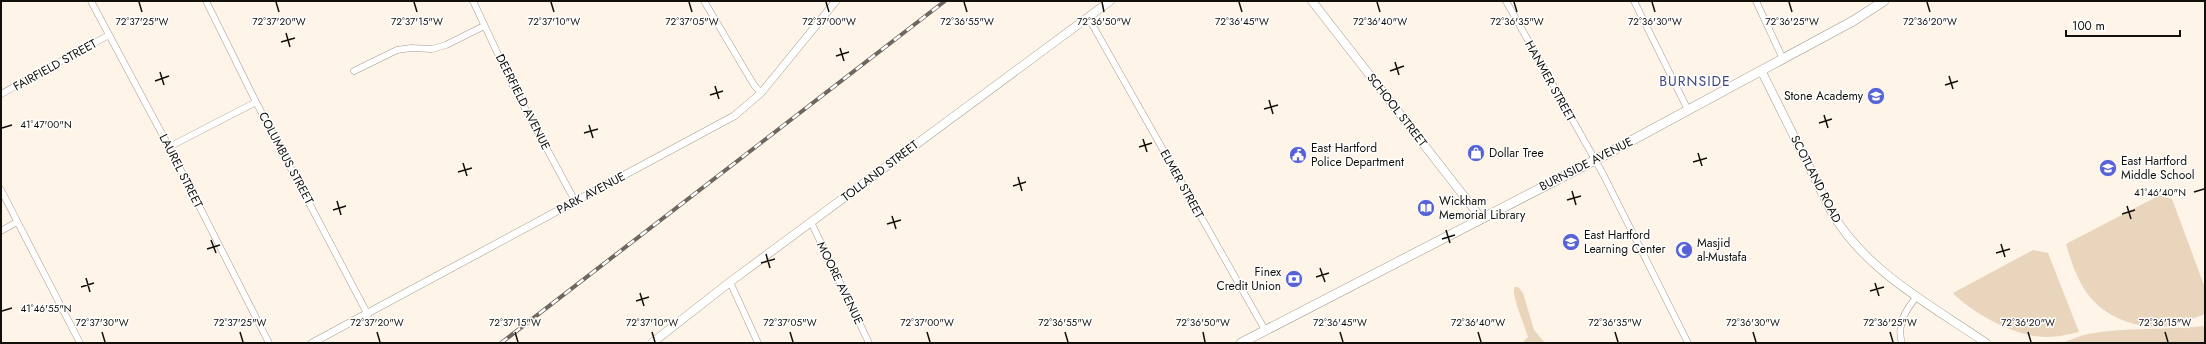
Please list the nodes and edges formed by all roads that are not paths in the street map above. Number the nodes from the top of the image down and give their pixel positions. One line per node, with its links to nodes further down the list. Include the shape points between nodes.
1 (91, 1): 14 (street, LAUREL STREET)
2 (206, 1): 20 (street, COLUMBUS STREET)
3 (473, 1): 13 (street, DEERFIELD AVENUE)
4 (704, 1): 18 (street)
5 (1110, 1): 12 (main road, TOLLAND STREET)
6 (1312, 1): 26 (main road, SCHOOL STREET)
7 (1506, 1): 23 (street, HANMER STREET)
8 (1634, 1): 21 (street)
9 (1756, 1): 15 (street)
10 (1884, 1): 15 (main road, BURNSIDE AVENUE)
11 (834, 2): 18 (street, PARK AVENUE)
12 (1088, 17): 28 (main road, TOLLAND STREET); 33 (street, ELMER STREET)
13 (484, 26): 17 (street, via 446,45 432,49 398,50); 25 (street, DEERFIELD AVENUE)
14 (109, 35): 19 (street, FAIRFIELD STREET); 22 (street, LAUREL STREET)
15 (1783, 59): 16 (main road, BURNSIDE AVENUE)
16 (1761, 70): 21 (main road, BURNSIDE AVENUE); 31 (main road, SCOTLAND ROAD, via 1839,225 1861,251)
17 (354, 71)
18 (761, 93): 25 (street, PARK AVENUE, via 734,116)
19 (1, 94)
20 (256, 102): 22 (street); 32 (street, COLUMBUS STREET)
21 (1688, 110): 23 (main road, BURNSIDE AVENUE)
22 (169, 147): 35 (street, LAUREL STREET)
23 (1594, 160): 26 (main road, BURNSIDE AVENUE); 41 (street, HANMER STREET, via 1631,227)
24 (1, 190): 27 (street)
25 (575, 201): 32 (street, PARK AVENUE)
26 (1481, 218): 33 (main road, BURNSIDE AVENUE)
27 (17, 222): 29 (street); 34 (street)
28 (811, 222): 30 (main road, TOLLAND STREET); 39 (street, MOORE AVENUE)
29 (1, 231)
30 (730, 282): 37 (main road, TOLLAND STREET); 38 (street)
31 (1916, 296): 42 (street, via 1906,310 1900,326); 43 (main road, SCOTLAND ROAD)
32 (368, 314): 36 (street, PARK AVENUE)
33 (1265, 330): 40 (main road, BURNSIDE AVENUE)
34 (80, 343)
35 (269, 343)
36 (312, 343)
37 (652, 343)
38 (758, 343)
39 (869, 343)
40 (1241, 343)
41 (1688, 343)
42 (1902, 343)
43 (1986, 343)

